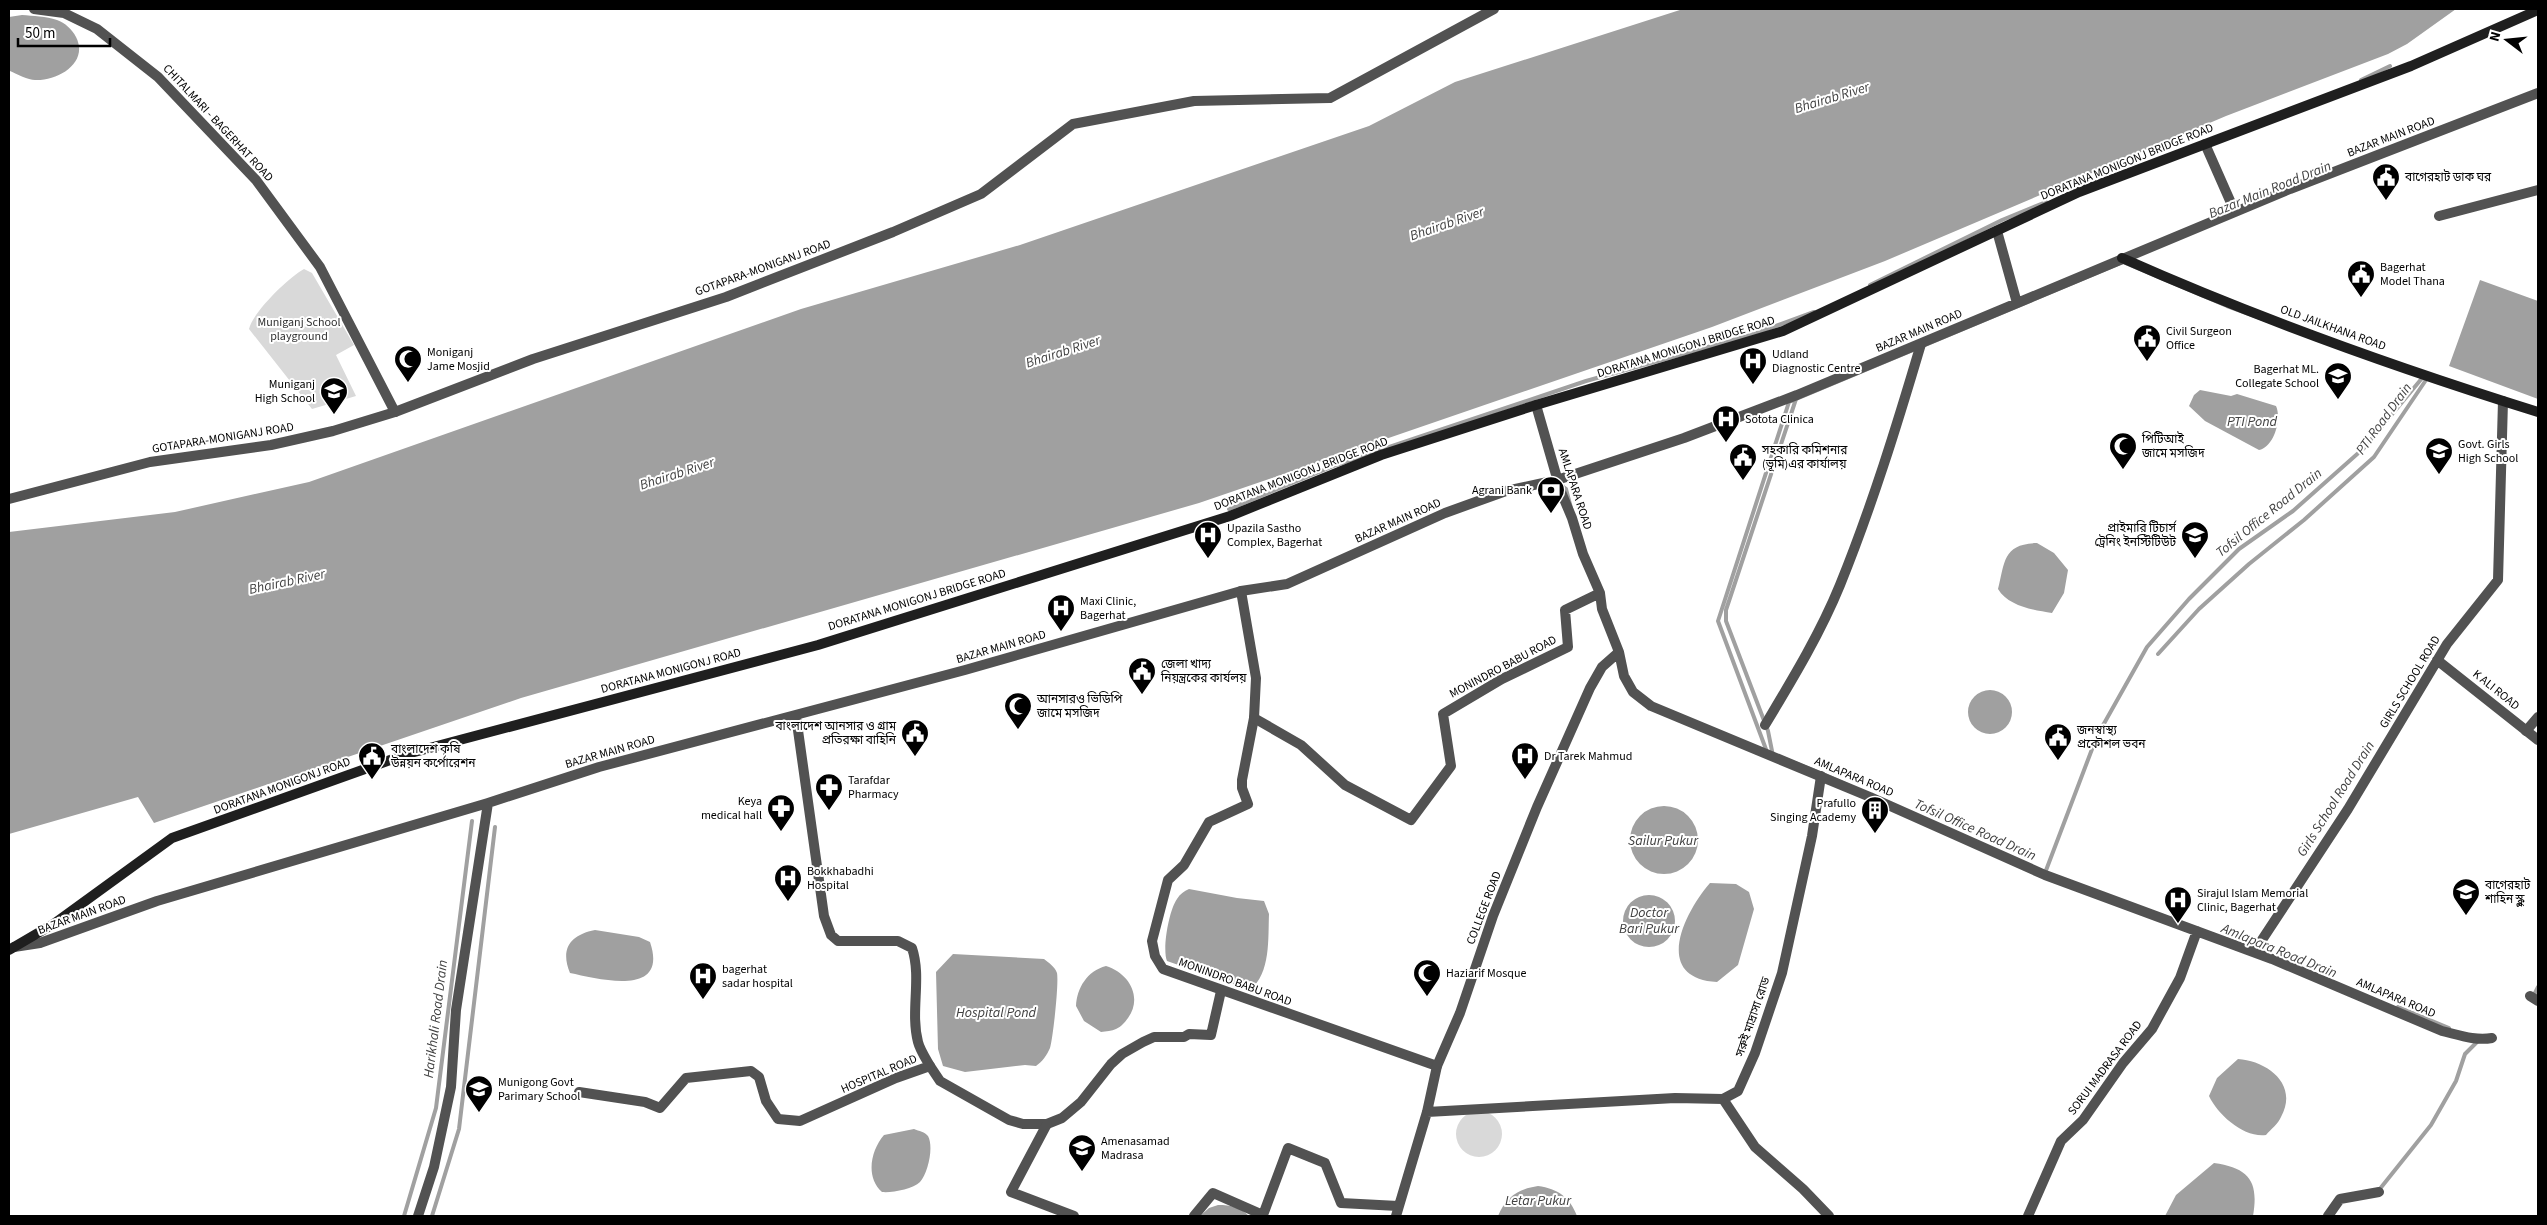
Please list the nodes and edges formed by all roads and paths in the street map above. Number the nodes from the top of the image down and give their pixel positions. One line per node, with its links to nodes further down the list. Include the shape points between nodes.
1 (34, 9): 4 (street, CHITALMARI - BAGERHAT ROAD)
2 (1494, 9): 16 (street, GOTAPARA-MONIGANJ ROAD, via 1330,98 1194,101 1073,124 981,194 902,228 726,296 534,359)
3 (2538, 10): 6 (main road, DORATANA MONIGONJ BRIDGE ROAD, via 2411,66)
4 (65, 11): 16 (street, CHITALMARI - BAGERHAT ROAD, via 97,29 158,77 256,180 320,267)
5 (2538, 92): 8 (street, BAZAR MAIN ROAD)
6 (2205, 144): 8 (street); 10 (main road, DORATANA MONIGONJ BRIDGE ROAD, via 2080,192)
7 (2538, 190): 9 (street)
8 (2235, 212): 11 (street, BAZAR MAIN ROAD)
9 (2439, 216)
10 (1997, 231): 12 (street); 15 (main road, DORATANA MONIGONJ BRIDGE ROAD, via 1783,331)
11 (2122, 258): 12 (street, BAZAR MAIN ROAD); 14 (main road, OLD JAILKHANA ROAD, via 2208,296)
12 (2017, 303): 13 (street, BAZAR MAIN ROAD)
13 (1921, 344): 18 (street, BAZAR MAIN ROAD, via 1684,438); 28 (street, via 1875,490 1840,586 1804,661)
14 (2504, 401): 17 (main road, OLD JAILKHANA ROAD); 24 (street, GIRLS SCHOOL ROAD, via 2498,580 2463,622)
15 (1536, 405): 18 (street, AMLAPARA ROAD); 22 (main road, DORATANA MONIGONJ BRIDGE ROAD, via 1381,455 1230,516)
16 (395, 412): 19 (street, GOTAPARA-MONIGANJ ROAD, via 272,445 150,462)
17 (2538, 412)
18 (1557, 480): 20 (street, BAZAR MAIN ROAD, via 1506,491 1445,513 1287,584); 21 (street, AMLAPARA ROAD)
19 (9, 499)
20 (1241, 591): 25 (street, BAZAR MAIN ROAD); 27 (street, MONINDRO BABU ROAD, via 1256,678)
21 (1600, 593): 23 (street, AMLAPARA ROAD, via 1602,610); 27 (street, MONINDRO BABU ROAD, via 1565,610 1568,647 1443,714 1451,766 1411,820 1345,785 1301,745)
22 (818, 644): 34 (main road, DORATANA MONIGONJ ROAD, via 407,754 172,838 55,923)
23 (1619, 652): 31 (street, AMLAPARA ROAD, via 1624,676 1633,692 1651,706); 39 (street, COLLEGE ROAD, via 1602,667 1562,748 1493,916 1460,1013)
24 (2438, 660): 29 (street, K ALI ROAD); 35 (street, GIRLS SCHOOL ROAD, via 2348,809)
25 (796, 716): 32 (street, BAZAR MAIN ROAD, via 599,767); 38 (street, HOSPITAL ROAD, via 824,916 832,936 838,940 898,942 912,948 916,975 915,1026 918,1043)
26 (2538, 717): 29 (street)
27 (1254, 718): 36 (street, MONINDRO BABU ROAD, via 1242,780 1248,804 1209,822 1184,864 1168,880 1152,941 1155,956 1163,969)
28 (1765, 726)
29 (2526, 731): 30 (street, K ALI ROAD)
30 (2538, 740)
31 (1821, 776): 33 (street, AMLAPARA ROAD, via 2046,874); 41 (street, সরুই মাদ্রাসা রোড, via 1812,836 1782,973 1755,1053 1738,1091)
32 (488, 803): 34 (street, BAZAR MAIN ROAD, via 157,901 40,943); 46 (street, via 456,1010 451,1087 434,1166)
33 (2197, 931): 35 (street, AMLAPARA ROAD); 50 (street, SORUI MADRASA ROAD, via 2180,978 2152,1029 2082,1120 2061,1141)
34 (11, 949)
35 (2254, 952): 37 (street, AMLAPARA ROAD, via 2442,1031 2484,1040)
36 (1221, 991): 39 (street, MONINDRO BABU ROAD); 43 (street, via 1211,1035 1154,1037 1143,1042 1122,1054 1081,1102 1062,1118)
37 (2492, 1038)
38 (930, 1066): 40 (street, HOSPITAL ROAD, via 792,1122 778,1120 766,1101 759,1077 750,1071 686,1078 660,1108 645,1102); 43 (street, via 940,1082 1009,1120 1023,1124)
39 (1437, 1066): 42 (street, COLLEGE ROAD)
40 (579, 1092)
41 (1723, 1099): 42 (street, via 1675,1098); 49 (street, via 1756,1147)
42 (1427, 1112): 45 (street, COLLEGE ROAD)
43 (1047, 1124): 47 (street, via 1011,1192)
44 (2379, 1192): 51 (street, via 2340,1199)
45 (1397, 1211): 48 (street, via 1341,1203 1325,1163 1288,1148 1263,1215 1213,1193)
46 (418, 1216)
47 (1074, 1216)
48 (1194, 1216)
49 (1829, 1216)
50 (2028, 1216)
51 (2328, 1216)

